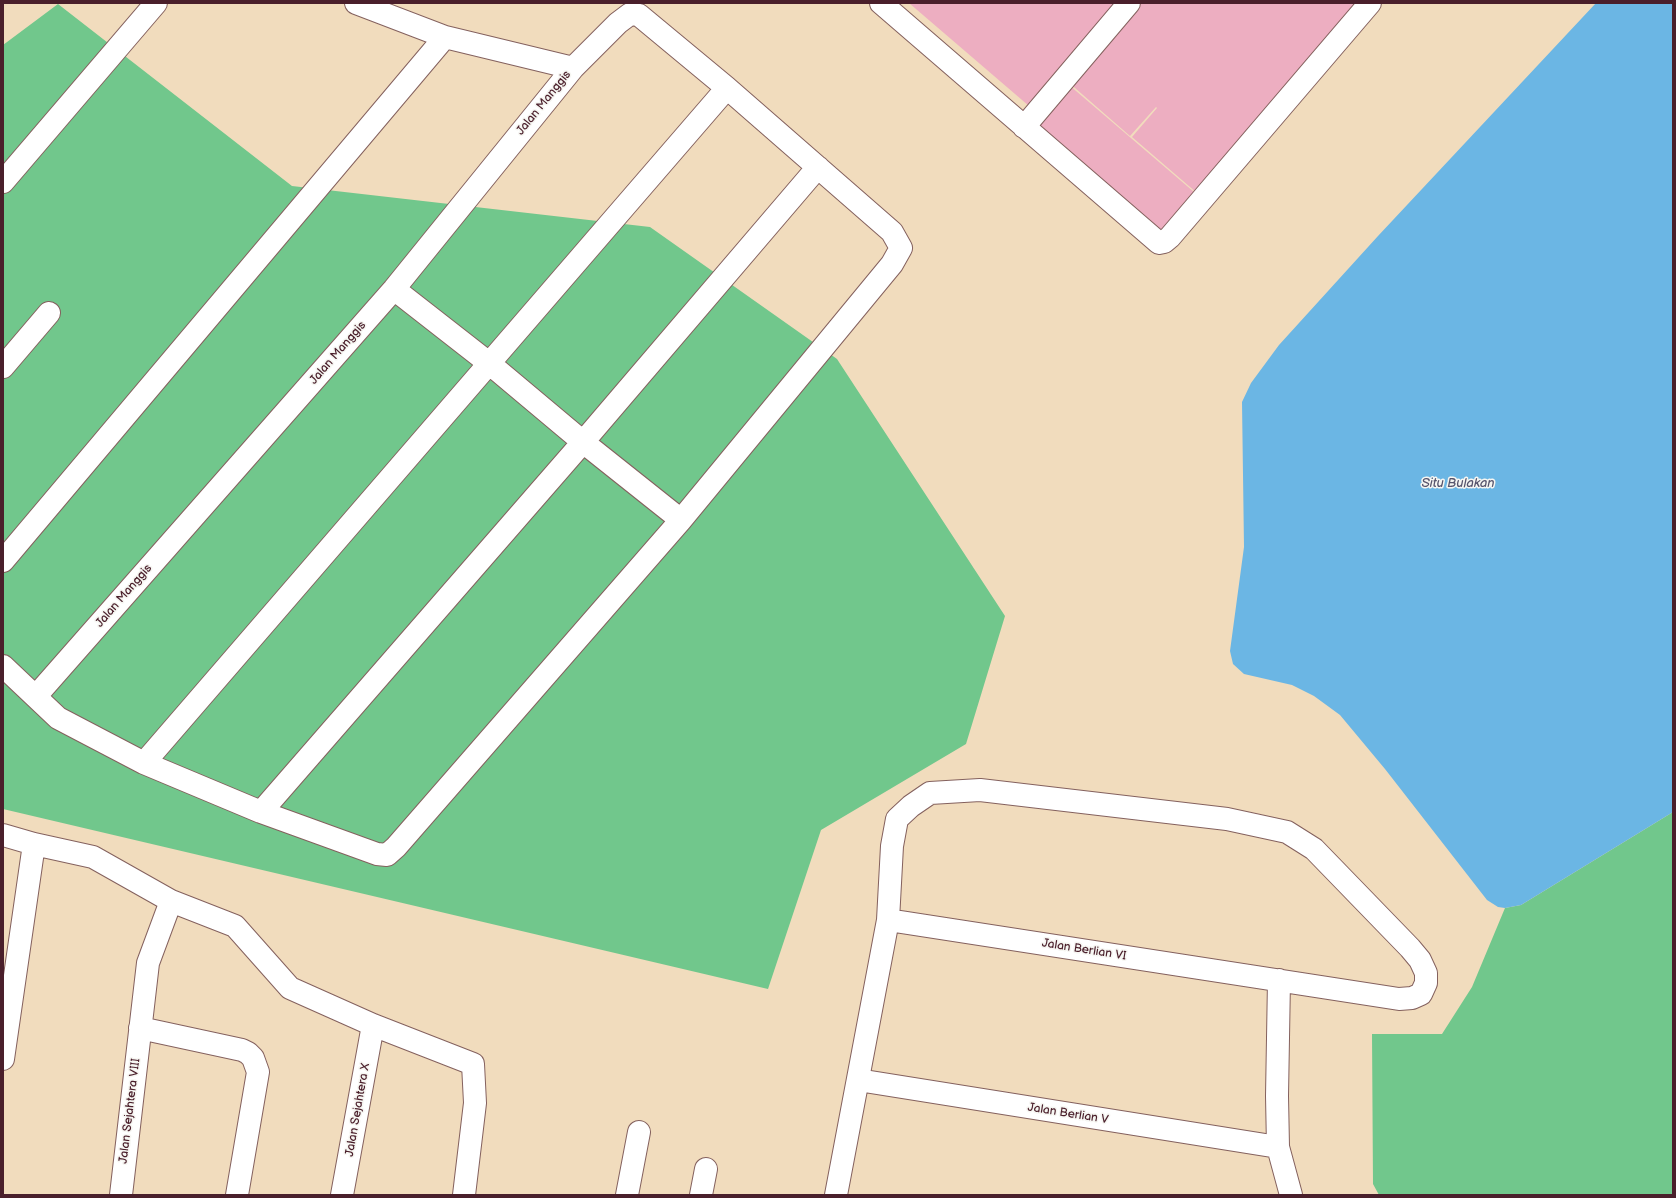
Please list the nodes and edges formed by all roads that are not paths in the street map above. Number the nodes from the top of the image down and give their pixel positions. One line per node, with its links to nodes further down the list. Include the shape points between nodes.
1 (156, 3): 11 (street)
2 (356, 3): 6 (street)
3 (1129, 3): 9 (street)
4 (1370, 3): 9 (street, via 1164,242 1159,243)
5 (883, 4): 9 (street)
6 (445, 37): 7 (street); 18 (street)
7 (573, 68): 8 (street, Jalan Manggis, via 618,22 630,14 639,15); 12 (street, Jalan Manggis)
8 (727, 88): 10 (street); 14 (street)
9 (1024, 127)
10 (818, 167): 16 (street); 17 (street, via 892,232 901,248 892,264)
11 (3, 182)
12 (394, 289): 14 (street); 20 (street, Jalan Manggis)
13 (49, 313): 15 (street)
14 (490, 364): 16 (street); 21 (street)
15 (3, 367)
16 (582, 442): 17 (street); 22 (street)
17 (681, 520): 22 (street, via 387,855 377,854)
18 (3, 561)
19 (3, 666): 20 (street)
20 (36, 696): 21 (street, via 58,718)
21 (144, 763): 22 (street)
22 (261, 812)
23 (3, 835): 24 (street)
24 (34, 844): 25 (street, via 93,857); 30 (street)
25 (170, 901): 28 (street, via 235,926 290,988); 29 (street, Jalan Sejahtera VIII, via 148,963)
26 (888, 920): 27 (street, Jalan Berlian VI); 27 (street, Jalan Berlian VI, via 892,846 898,819 930,793 980,790 1228,819 1287,832 1314,849 1410,948 1426,973 1426,983 1421,994 1398,999); 31 (street)
27 (1279, 980): 33 (street)
28 (373, 1025): 37 (street, Jalan Sejahtera X); 38 (street, via 473,1064 475,1103)
29 (140, 1028): 35 (street, Jalan Sejahtera VIII); 36 (street, via 242,1050 253,1058 258,1072)
30 (3, 1058)
31 (858, 1080): 33 (street, Jalan Berlian V); 41 (street)
32 (639, 1132): 39 (street)
33 (1278, 1147): 42 (street)
34 (706, 1169): 40 (street)
35 (121, 1195)
36 (237, 1195)
37 (342, 1195)
38 (464, 1195)
39 (626, 1195)
40 (701, 1195)
41 (836, 1195)
42 (1291, 1195)

